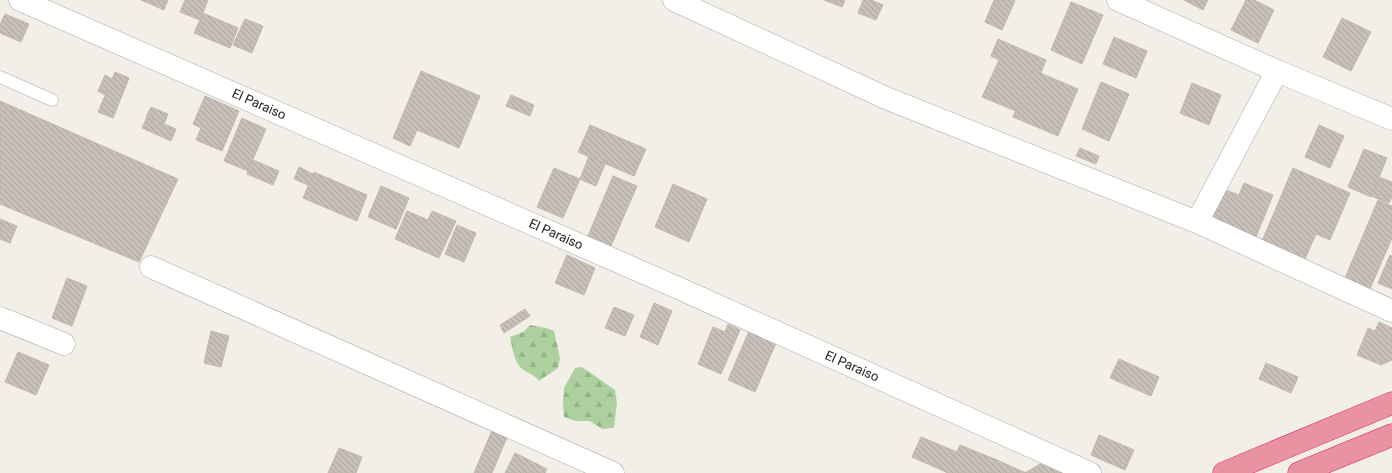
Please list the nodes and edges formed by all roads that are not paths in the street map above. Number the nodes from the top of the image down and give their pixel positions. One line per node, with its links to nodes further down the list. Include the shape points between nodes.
1 (20, 0): 16 (street, El Paraiso, via 676,286)
2 (674, 0): 8 (street, via 886,98)
3 (1118, 0): 4 (street)
4 (1277, 71): 7 (street); 8 (street)
5 (0, 77): 6 (lane)
6 (52, 100)
7 (1392, 119)
8 (1197, 222): 10 (street)
9 (151, 267): 15 (street)
10 (1392, 311)
11 (0, 318): 12 (street)
12 (64, 344)
13 (1392, 403): 17 (highway)
14 (1392, 435): 18 (highway)
15 (614, 473)
16 (1090, 473)
17 (1224, 473)
18 (1299, 473)

